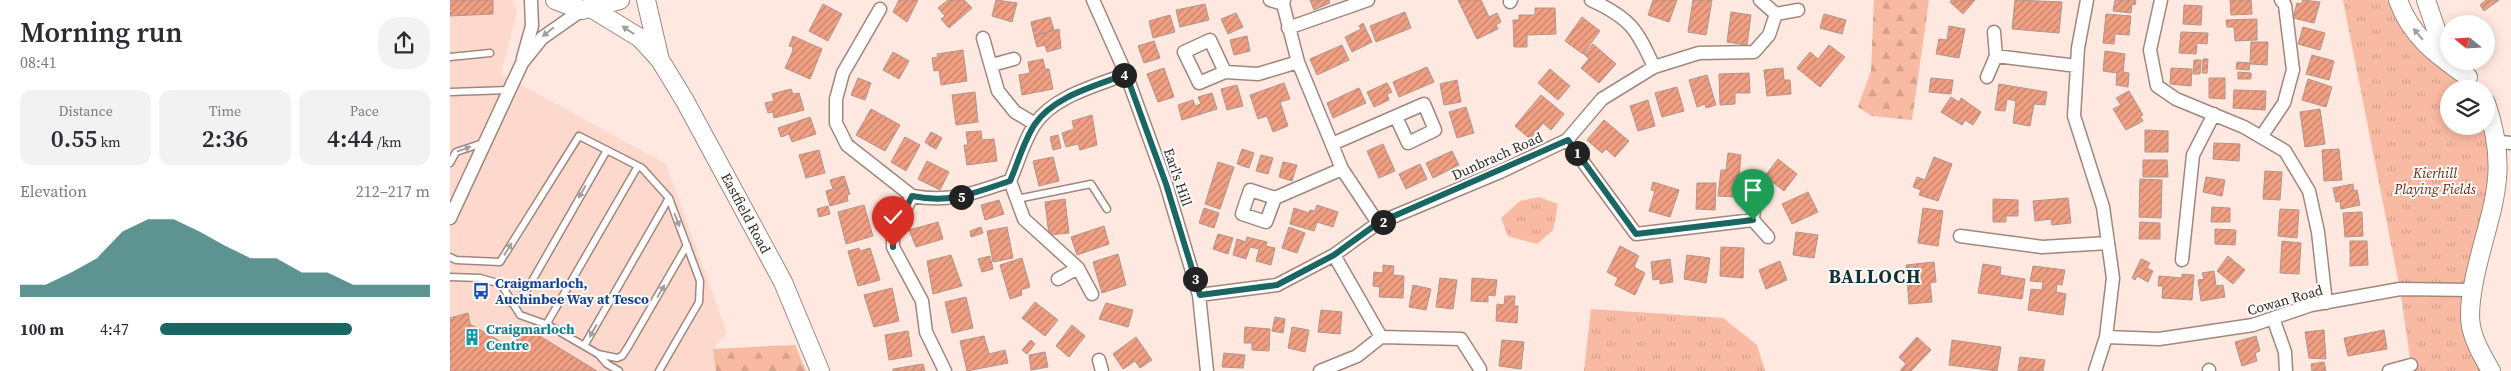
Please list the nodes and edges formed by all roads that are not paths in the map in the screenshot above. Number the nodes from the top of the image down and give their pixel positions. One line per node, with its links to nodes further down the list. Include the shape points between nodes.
1 (532, 0): 29 (street, via 532,26)
2 (555, 0): 15 (street, Eastfield Road)
3 (620, 0): 15 (street)
4 (646, 0): 27 (street, Eastfield Road)
5 (1093, 0): 34 (street, Earl's Hill)
6 (1591, 0): 32 (street, via 1613,10 1638,32)
7 (1760, 0): 18 (street)
8 (2087, 0): 31 (street)
9 (2161, 0): 39 (street, via 2150,50 2157,86)
10 (2281, 0): 43 (street, via 2285,5 2293,70 2284,103)
11 (2398, 0): 36 (street, one-way to 11, via 2432,51 2405,19)
12 (2426, 0): 22 (street)
13 (1279, 1): 19 (street)
14 (1362, 1): 19 (street)
15 (586, 9): 27 (street, Eastfield Road, one-way to 15, via 640,38); 29 (street, one-way to 29, via 542,38)
16 (880, 9): 54 (street, via 843,73 836,99 836,123 847,145)
17 (1798, 10): 18 (street)
18 (1776, 14): 32 (street, Dunbrach Road, via 1769,35 1754,52 1699,53)
19 (1288, 28): 28 (street)
20 (1994, 32): 24 (street)
21 (983, 38): 30 (street)
22 (2440, 41)
23 (490, 53): 25 (lane)
24 (1996, 56): 31 (street); 35 (street)
25 (450, 57)
26 (1014, 59): 30 (street)
27 (660, 60): 87 (street, Eastfield Road, via 783,282)
28 (1298, 62): 33 (street, via 1258,74); 47 (street)
29 (522, 63): 37 (street)
30 (992, 65): 42 (street, via 998,91 1015,112)
31 (2077, 66): 64 (street, via 2074,116 2103,207)
32 (1654, 67): 44 (street, Dunbrach Road, via 1602,99)
33 (1225, 72)
34 (1126, 74): 42 (street, via 1053,106); 74 (street, Earl's Hill, via 1166,184)
35 (1987, 77)
36 (2468, 80)
37 (508, 90): 38 (lane); 45 (street)
38 (450, 92)
39 (2214, 114): 43 (street); 68 (street, via 2193,155)
40 (1396, 117): 47 (street)
41 (2495, 121): 46 (street)
42 (1035, 124): 52 (street)
43 (2261, 137): 75 (street, via 2285,151 2309,191 2318,232)
44 (1568, 140): 60 (street, via 1636,234); 61 (street, Dunbrach Road)
45 (484, 142): 49 (lane, one-way to 45, via 456,152); 59 (street)
46 (2506, 143): 72 (street, via 2501,190)
47 (1332, 144): 51 (street)
48 (607, 150): 50 (lane); 67 (lane, one-way to 48, via 500,262 579,136); 76 (lane, one-way to 76, via 528,288)
49 (450, 163)
50 (638, 166): 55 (lane); 78 (lane)
51 (1342, 169): 56 (street); 61 (street)
52 (1010, 181): 54 (street, via 961,197 934,200); 57 (street)
53 (1755, 195): 60 (street)
54 (912, 196): 88 (street, via 893,234 893,247 922,301 926,332)
55 (668, 198): 65 (lane, one-way to 65); 81 (lane, one-way to 81)
56 (1275, 198)
57 (1017, 199): 58 (lane, via 1091,184); 69 (street, via 1024,220)
58 (1107, 209)
59 (450, 218)
60 (1753, 220): 63 (street)
61 (1378, 223): 66 (street, Dunbrach Road)
62 (1960, 236): 64 (street, via 2042,247)
63 (1768, 237)
64 (2108, 243): 80 (street, via 2113,278)
65 (687, 245): 82 (lane, one-way to 65, via 622,356); 86 (lane, via 700,281 699,302)
66 (1334, 255): 74 (street, Dunbrach Road, via 1277,285); 79 (street)
67 (450, 258)
68 (2182, 260)
69 (1078, 268): 71 (street); 73 (street)
70 (450, 277): 76 (lane, via 492,280 501,284)
71 (1058, 279)
72 (2472, 290): 75 (street, Cowan Road, via 2400,290); 94 (street, via 2470,325)
73 (1092, 294)
74 (1200, 295): 89 (street, Earl's Hill)
75 (2326, 303): 77 (street, Cowan Road)
76 (511, 304): 78 (lane, via 520,315)
77 (2273, 318): 80 (street, Cowan Road, via 2253,325 2159,339); 92 (street, via 2285,352)
78 (546, 325): 81 (lane)
79 (1382, 337): 84 (street, via 1461,339); 90 (street, via 1358,356)
80 (2106, 337): 91 (street)
81 (584, 346): 82 (lane)
82 (598, 354): 85 (lane)
83 (2411, 365): 93 (street)
84 (1480, 369)
85 (619, 371)
86 (659, 371)
87 (820, 371)
88 (945, 371)
89 (1207, 371)
90 (1320, 371)
91 (2095, 371)
92 (2286, 371)
93 (2389, 371)
94 (2491, 371)

